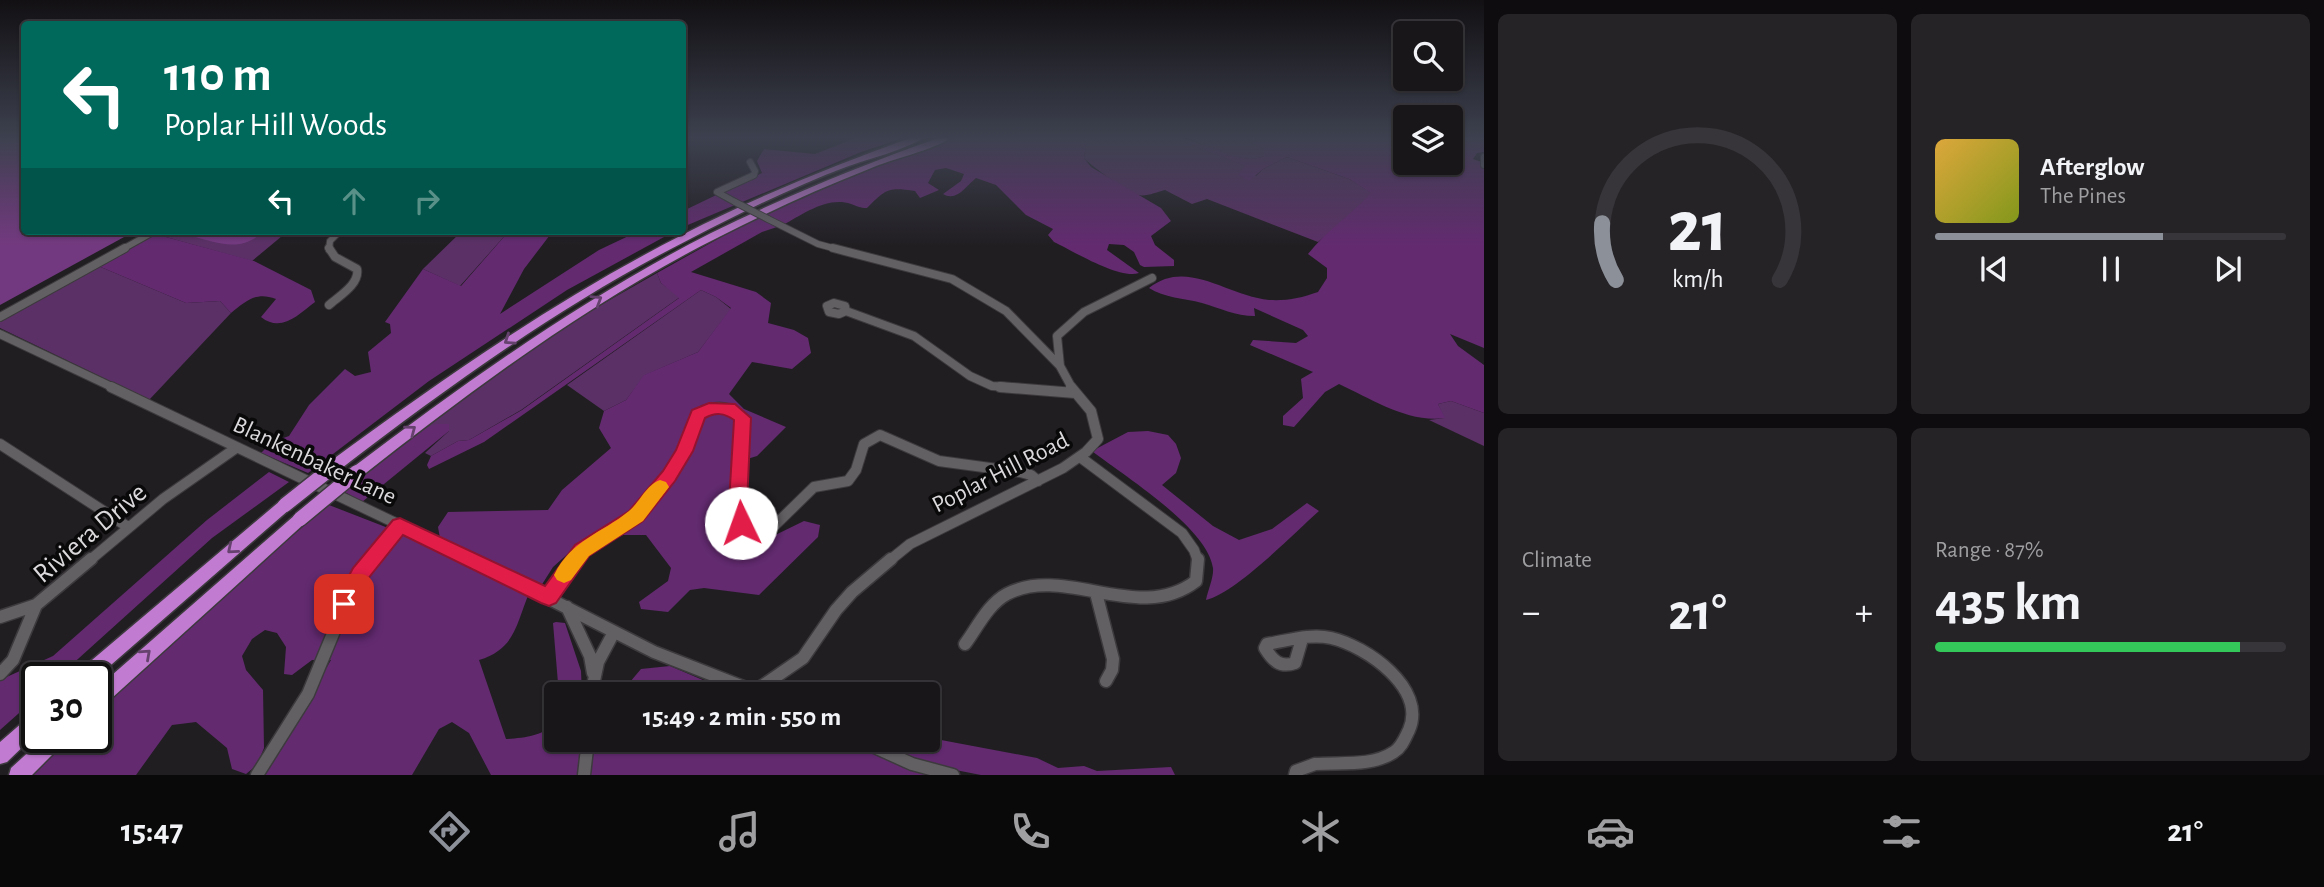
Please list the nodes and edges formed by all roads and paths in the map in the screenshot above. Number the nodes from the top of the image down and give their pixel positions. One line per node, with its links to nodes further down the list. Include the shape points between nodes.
1 (754, 173): 11 (street, Poplar Hill Road, bridge, via 717,191 818,244 960,283 1006,311)
2 (824, 173): 18 (highway, one-way to 18, bridge, via 716,220 629,265 463,370)
3 (849, 173): 16 (highway, one-way to 3, via 502,363 590,304 665,260)
4 (148, 235): 9 (street)
5 (336, 235): 7 (street, via 329,250 357,269 358,275)
6 (1152, 278): 11 (street, via 1066,326 1057,339)
7 (329, 305)
8 (846, 311): 12 (street, via 903,330 992,386)
9 (0, 317)
10 (0, 334): 14 (street, Blankenbaker Lane)
11 (1060, 366): 12 (street, Poplar Hill Road)
12 (1075, 393): 15 (street, Poplar Hill Road, via 1091,411 1098,439)
13 (0, 444): 20 (street)
14 (236, 448): 19 (street, Blankenbaker Lane); 20 (street, Riviera Drive)
15 (1080, 457): 17 (street, Poplar Hill Road); 21 (street, via 1182,533 1199,561 1190,590 1172,597)
16 (357, 472): 36 (highway, one-way to 16, bridge)
17 (1038, 481): 22 (street, via 1020,472 939,461 880,435 864,444 848,481 814,487 772,529 757,533 744,528 738,503 743,418 729,408 709,408 698,414 685,451 636,516 582,550); 35 (street, Poplar Hill Road, via 910,544 852,592 803,658)
18 (285, 505): 29 (highway, one-way to 29)
19 (400, 525): 22 (street, Blankenbaker Lane); 43 (street, via 354,583 321,668)
20 (128, 527): 23 (street, Riviera Drive)
21 (1096, 593): 28 (street, via 1034,588 1008,594); 32 (street, via 1113,659)
22 (549, 597): 24 (street, Blankenbaker Lane)
23 (36, 606): 25 (street); 31 (street, Riviera Drive, via 13,660)
24 (567, 607): 26 (street, Blankenbaker Lane); 30 (street)
25 (0, 617)
26 (614, 632): 30 (street); 34 (street, Blankenbaker Lane)
27 (1302, 639): 46 (street, via 1332,638 1373,657 1395,676 1414,716 1413,728 1397,751 1364,764 1307,765)
28 (965, 644)
29 (102, 662)
30 (593, 673): 33 (street)
31 (0, 674)
32 (1106, 681)
33 (592, 682)
34 (729, 682)
35 (774, 682)
36 (112, 687)
37 (21, 736): 41 (highway)
38 (587, 752): 44 (street)
39 (886, 752): 45 (street)
40 (41, 753): 42 (highway)
41 (0, 755)
42 (18, 775)
43 (257, 775)
44 (584, 775)
45 (953, 775)
46 (1295, 775)

